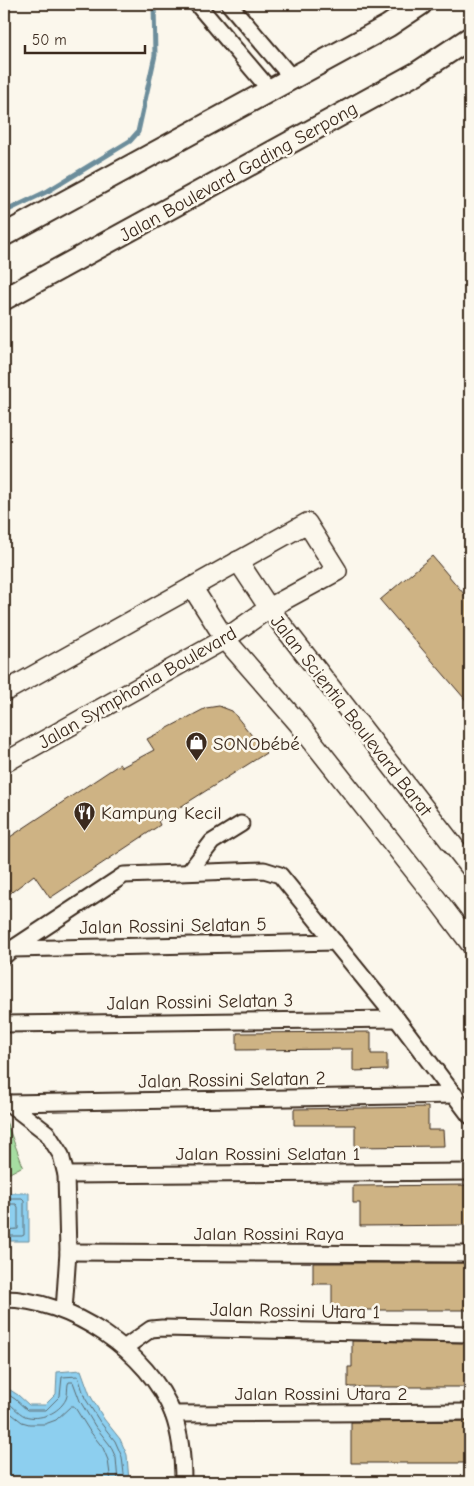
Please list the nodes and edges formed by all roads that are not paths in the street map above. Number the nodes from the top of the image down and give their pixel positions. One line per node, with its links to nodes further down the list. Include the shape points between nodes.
1 (197, 4): 6 (street)
2 (229, 4): 5 (street)
3 (421, 4): 5 (main road, via 388,26)
4 (470, 38): 8 (main road, Jalan Boulevard Gading Serpong, via 418,74)
5 (292, 78): 6 (main road)
6 (270, 90): 7 (main road)
7 (4, 235)
8 (4, 299)
9 (238, 561): 10 (street); 11 (street, Jalan Scientia Boulevard Barat); 11 (street, Jalan Symphonia Boulevard, via 307,523 337,571)
10 (192, 587): 12 (street); 13 (street)
11 (269, 608): 12 (street, Jalan Symphonia Boulevard); 16 (street, Jalan Scientia Boulevard Barat)
12 (225, 639): 14 (street, Jalan Symphonia Boulevard); 19 (street, via 298,723)
13 (4, 692)
14 (4, 763)
15 (241, 824): 17 (street, via 212,842)
16 (470, 867)
17 (189, 872): 18 (street, via 274,872 280,875); 20 (street, via 124,875)
18 (335, 942): 20 (street, Jalan Rossini Selatan 5); 21 (street)
19 (470, 943)
20 (8, 952)
21 (397, 1019): 22 (street, Jalan Rossini Selatan 3); 23 (street)
22 (4, 1024)
23 (454, 1095): 24 (street, Jalan Rossini Selatan 2); 25 (street)
24 (7, 1101): 27 (street, via 47,1133 61,1155)
25 (470, 1116)
26 (470, 1172): 27 (street, Jalan Rossini Selatan 1)
27 (66, 1175): 28 (street)
28 (68, 1252): 29 (street, Jalan Rossini Raya); 31 (street)
29 (470, 1254)
30 (4, 1299): 31 (street, via 34,1302)
31 (64, 1311): 33 (street)
32 (470, 1334): 33 (street, Jalan Rossini Utara 1, via 162,1328 151,1329)
33 (124, 1348): 35 (street, via 158,1384)
34 (470, 1412): 35 (street, Jalan Rossini Utara 2)
35 (172, 1414): 36 (street, via 180,1442)
36 (183, 1482)

